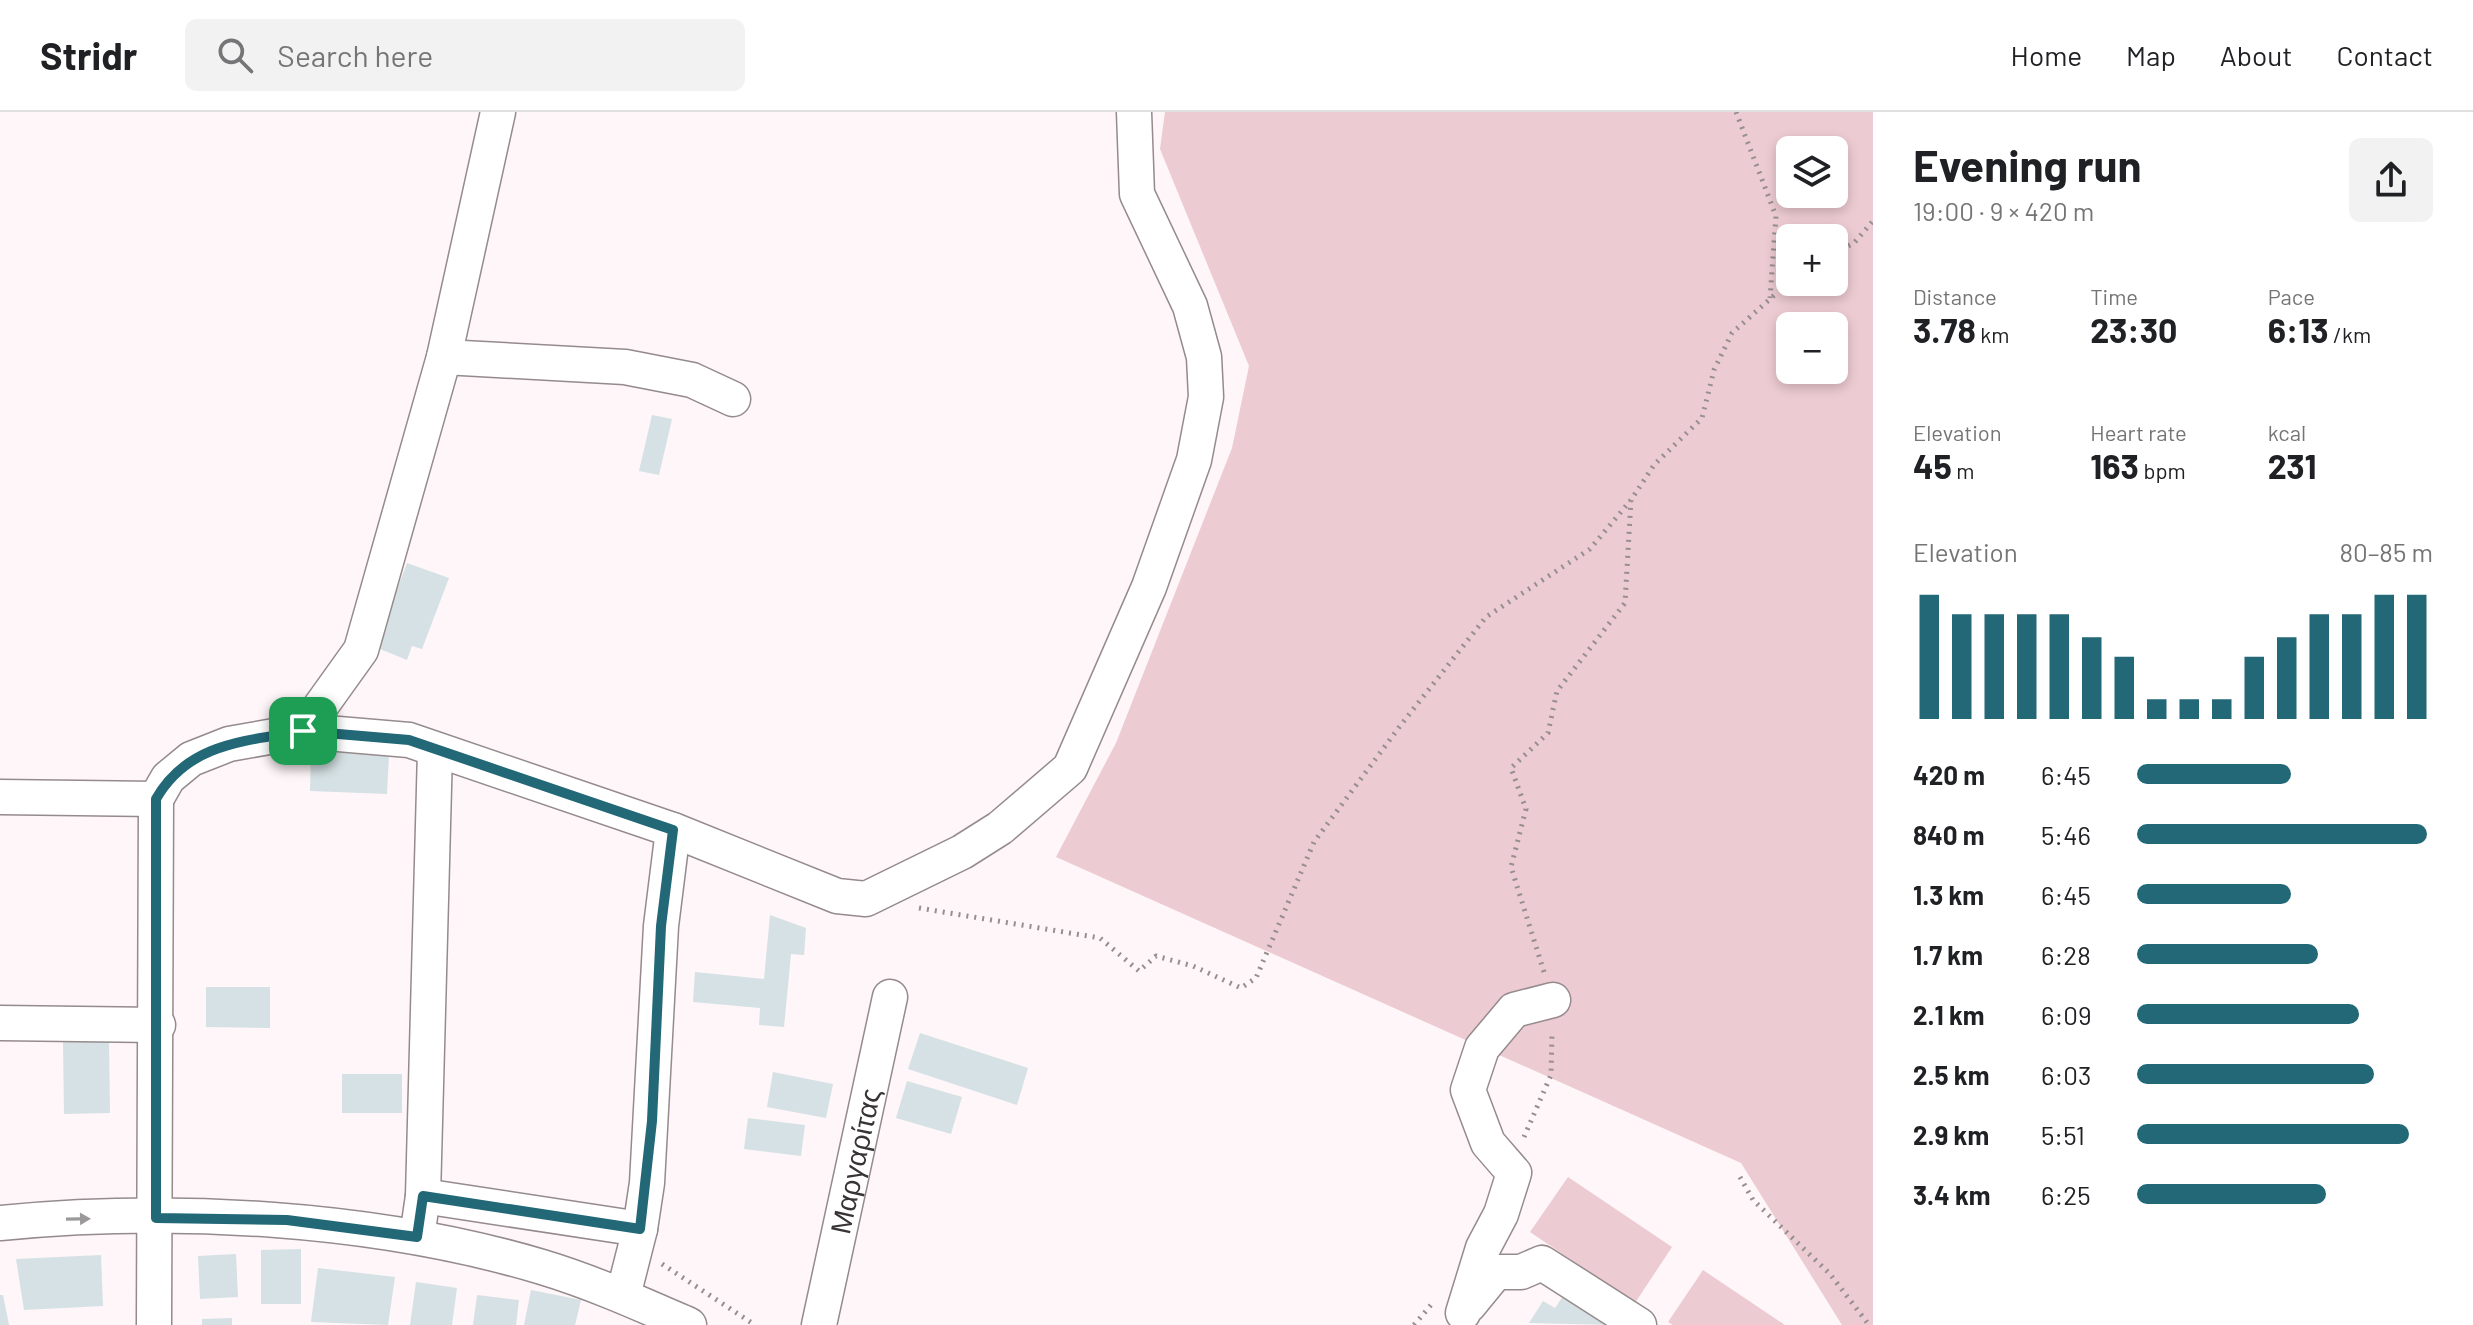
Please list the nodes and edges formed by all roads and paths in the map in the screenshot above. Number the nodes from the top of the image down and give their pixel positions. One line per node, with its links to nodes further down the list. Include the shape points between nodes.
1 (498, 112): 8 (street)
2 (1134, 112): 16 (street, via 1137,194 1190,306 1204,357 1206,397 1194,460 1149,587 1070,768 1000,828)
3 (1736, 112): 7 (path, via 1776,216)
4 (1873, 221): 5 (path)
5 (1848, 246)
6 (1776, 293): 7 (path)
7 (1770, 298): 10 (path, via 1732,333 1714,370 1702,418 1654,465)
8 (444, 357): 9 (street, via 625,367 692,380); 11 (street, via 361,650)
9 (733, 399)
10 (1631, 500): 16 (path, via 1590,549 1486,617 1314,842 1256,978 1241,988 1156,956 1139,971 1100,938); 18 (path, via 1625,603 1557,691 1548,733 1511,768 1526,809 1511,867)
11 (303, 731): 12 (street, via 409,740); 14 (street, via 229,744 191,759 168,778)
12 (435, 751): 15 (street); 23 (street)
13 (0, 797): 14 (street)
14 (156, 799): 20 (street)
15 (673, 830): 16 (street, via 837,896); 27 (street, via 661,926 652,1121)
16 (866, 899)
17 (890, 997): 33 (street, Μαργαρίτας)
18 (1553, 1000): 21 (path, via 1551,1075 1528,1124); 21 (street, via 1514,1010 1482,1048 1468,1090 1488,1143)
19 (0, 1023): 20 (street)
20 (158, 1025): 24 (street)
21 (1514, 1173): 29 (street)
22 (1740, 1177): 35 (path, via 1753,1200 1830,1274)
23 (423, 1196): 26 (street); 27 (street)
24 (156, 1218): 25 (street, one-way to 24); 26 (street, via 287,1220); 30 (street)
25 (0, 1223)
26 (417, 1237): 28 (street, via 542,1267)
27 (637, 1240): 28 (street); 32 (path, via 702,1292)
28 (623, 1296): 31 (street)
29 (1460, 1319): 34 (street, via 1496,1272 1521,1272 1542,1263)
30 (154, 1325)
31 (689, 1325)
32 (755, 1325)
33 (819, 1325)
34 (1639, 1325)
35 (1869, 1325)

